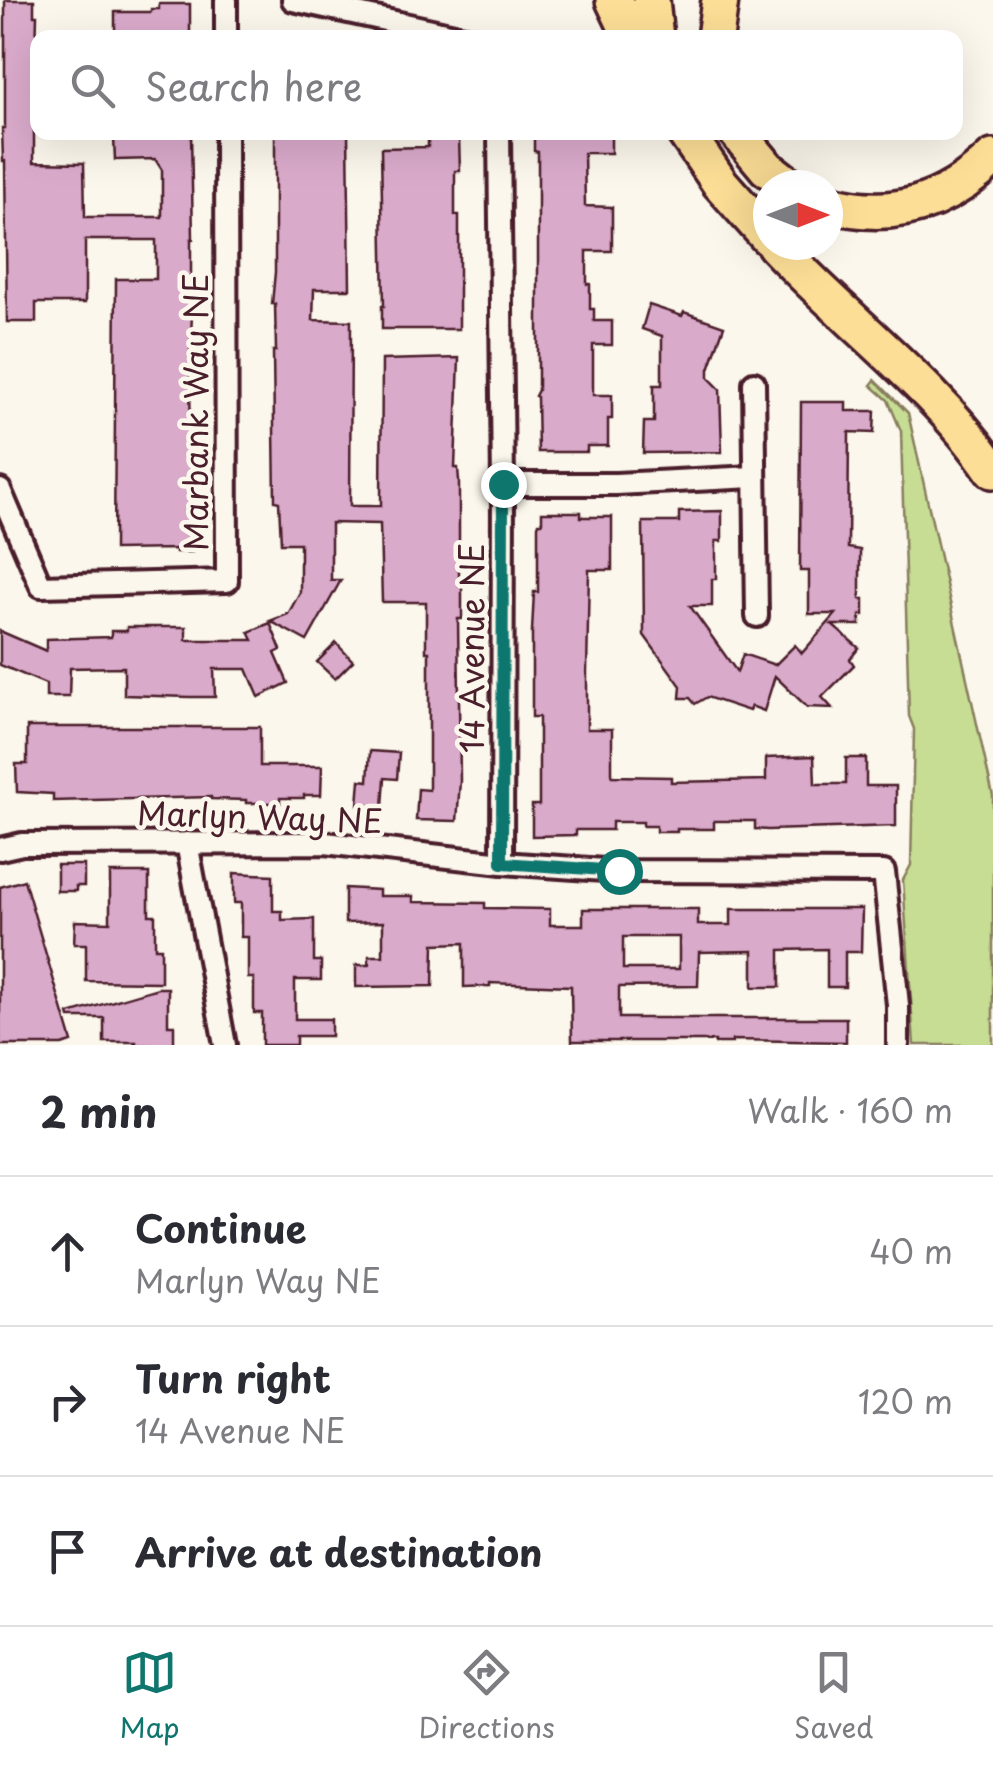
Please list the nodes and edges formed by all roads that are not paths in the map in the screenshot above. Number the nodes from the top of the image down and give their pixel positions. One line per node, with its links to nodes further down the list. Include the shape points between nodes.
1 (226, 0): 6 (street)
2 (293, 0): 7 (street)
3 (614, 0): 8 (highway)
4 (651, 0): 9 (highway)
5 (720, 0): 10 (highway)
6 (226, 30)
7 (431, 30)
8 (628, 30)
9 (654, 30)
10 (715, 30)
11 (226, 140): 24 (street, Marbank Way NE, via 227,582 41,586)
12 (499, 140): 23 (street, 14 Avenue NE)
13 (691, 140): 18 (highway)
14 (743, 140): 16 (highway)
15 (993, 158): 17 (highway, via 955,190 929,201 870,210)
16 (769, 170)
17 (843, 206)
18 (753, 220)
19 (790, 260): 21 (highway, via 924,390)
20 (754, 383): 22 (street)
21 (993, 470)
22 (754, 477): 23 (street); 25 (street)
23 (503, 484): 28 (street, 14 Avenue NE)
24 (0, 490)
25 (758, 616)
26 (187, 843): 27 (street, Marlyn Way NE); 28 (street, Marlyn Way NE, via 325,844); 29 (street)
27 (0, 849)
28 (502, 863): 30 (street, Marlyn Way NE, via 619,871 884,872)
29 (225, 1045)
30 (898, 1045)

